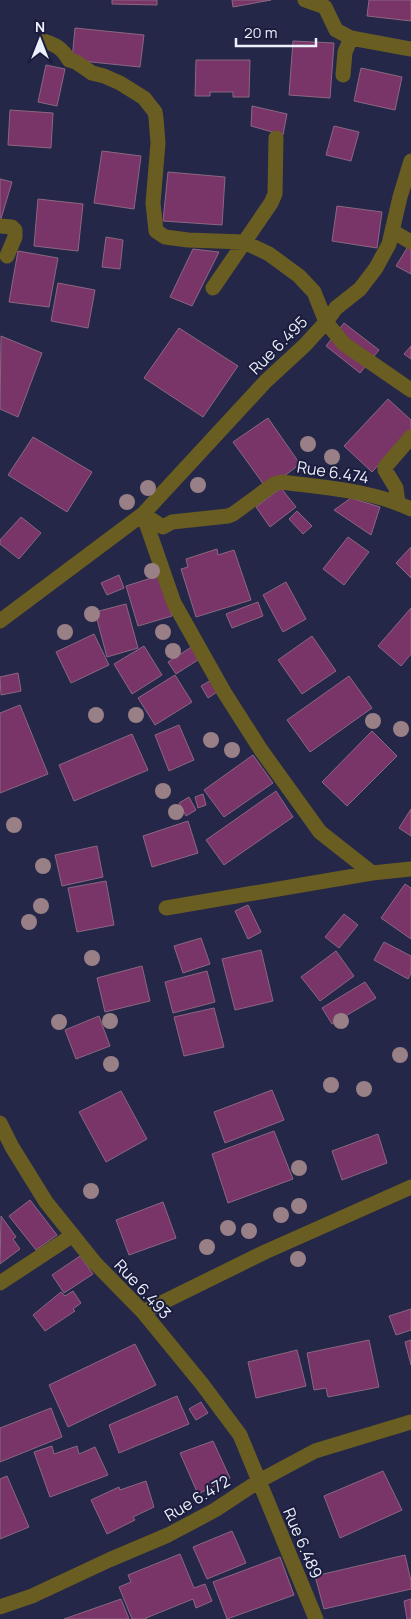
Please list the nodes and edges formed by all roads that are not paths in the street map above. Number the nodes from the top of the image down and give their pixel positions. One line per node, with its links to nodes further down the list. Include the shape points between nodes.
1 (305, 0): 2 (street, via 325,7 336,30)
2 (351, 38): 4 (street); 5 (street, via 345,52)
3 (44, 41): 10 (street, Rue 6.495, via 64,50 69,60 120,83 144,98 155,112 158,143 153,203 156,231 165,238)
4 (411, 49)
5 (343, 75)
6 (276, 138): 10 (street, via 275,194)
7 (411, 161): 9 (street)
8 (0, 226): 12 (street, via 15,230)
9 (392, 231): 11 (street); 14 (street, via 376,268 360,289 336,308)
10 (244, 242): 13 (street); 14 (street, Rue 6.495, via 269,254 299,276 314,292)
11 (411, 242)
12 (7, 256)
13 (213, 288)
14 (326, 322): 15 (street, via 344,344); 18 (street, Rue 6.495, via 266,381)
15 (411, 390)
16 (411, 437): 17 (street, via 385,468)
17 (405, 506): 18 (street, Rue 6.474, via 364,494 282,482 274,484 228,516 172,522 163,527)
18 (143, 514): 19 (street, Rue 6.495); 21 (street, via 174,603 229,700 320,832)
19 (0, 620)
20 (411, 869): 21 (street)
21 (372, 873): 22 (street)
22 (166, 908)
23 (0, 1123): 25 (street, Rue 6.493, via 46,1202)
24 (411, 1187): 27 (street, via 265,1252)
25 (73, 1235): 26 (street); 27 (street, Rue 6.493, via 95,1263)
26 (0, 1284)
27 (143, 1312): 29 (street, Rue 6.493, via 240,1435)
28 (411, 1422): 29 (street, Rue 6.472, via 315,1451)
29 (259, 1480): 30 (street, Rue 6.472, via 215,1510 168,1535); 31 (street, Rue 6.489)
30 (0, 1607)
31 (316, 1619)

